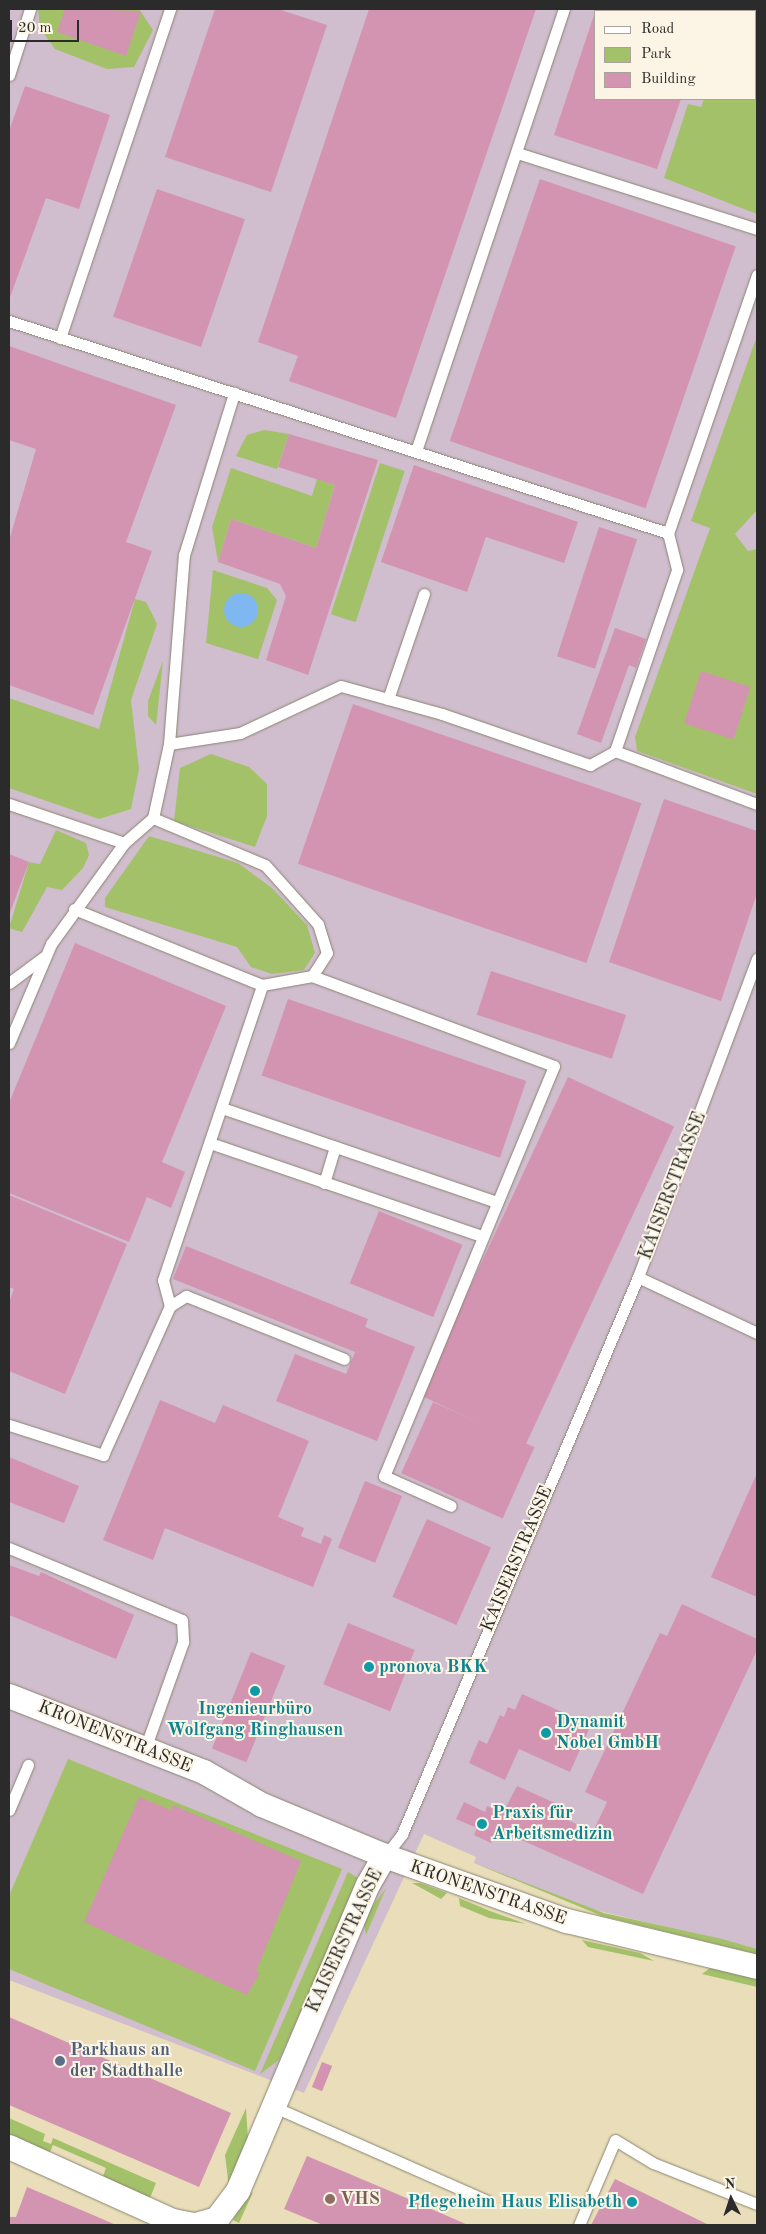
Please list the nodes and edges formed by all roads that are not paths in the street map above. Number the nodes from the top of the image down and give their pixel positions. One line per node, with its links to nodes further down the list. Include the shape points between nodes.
1 (30, 9): 4 (lane)
2 (170, 9): 9 (lane)
3 (564, 9): 5 (lane)
4 (9, 75)
5 (517, 153): 6 (lane); 11 (lane)
6 (757, 229)
7 (757, 275): 12 (lane)
8 (9, 321): 9 (lane)
9 (60, 338): 10 (lane)
10 (234, 393): 11 (lane); 15 (lane, via 184,555)
11 (416, 450): 12 (lane)
12 (668, 533): 16 (lane, via 677,570)
13 (424, 594): 14 (lane)
14 (388, 699): 15 (lane, via 341,686 240,732); 16 (lane, via 590,765)
15 (169, 744): 19 (lane)
16 (615, 751): 18 (lane)
17 (9, 804): 20 (lane)
18 (757, 804)
19 (153, 818): 20 (lane); 24 (lane, via 265,866 318,924 327,953)
20 (124, 843): 21 (lane)
21 (74, 909): 22 (lane); 26 (lane)
22 (46, 956): 25 (lane); 27 (lane)
23 (757, 958): 34 (lane, KAISERSTRASSE)
24 (312, 976): 26 (lane); 32 (lane, via 554,1066)
25 (9, 983)
26 (262, 985): 28 (lane)
27 (9, 1043)
28 (222, 1108): 29 (lane); 30 (lane)
29 (210, 1143): 31 (lane); 35 (lane, via 163,1280)
30 (336, 1147): 31 (lane); 32 (lane)
31 (324, 1183): 33 (lane)
32 (497, 1202): 33 (lane)
33 (482, 1236): 39 (lane, via 384,1476)
34 (638, 1277): 36 (lane); 45 (lane, KAISERSTRASSE, via 402,1834)
35 (170, 1306): 37 (lane, via 186,1296); 38 (lane, via 103,1455)
36 (757, 1334)
37 (344, 1359)
38 (9, 1425)
39 (451, 1506)
40 (9, 1548): 42 (lane, via 182,1620 183,1642)
41 (9, 1696): 42 (street, KRONENSTRASSE)
42 (145, 1749): 45 (street, KRONENSTRASSE, via 204,1772 262,1805)
43 (28, 1765): 44 (lane)
44 (9, 1810)
45 (385, 1856): 46 (street, KRONENSTRASSE, via 567,1921); 47 (street, KAISERSTRASSE, via 372,1875)
46 (757, 1967)
47 (272, 2106): 49 (lane); 51 (street, KAISERSTRASSE)
48 (9, 2148): 51 (street, via 174,2221)
49 (487, 2201)
50 (757, 2204): 52 (lane, via 653,2163 615,2140)
51 (212, 2220)
52 (580, 2225)

